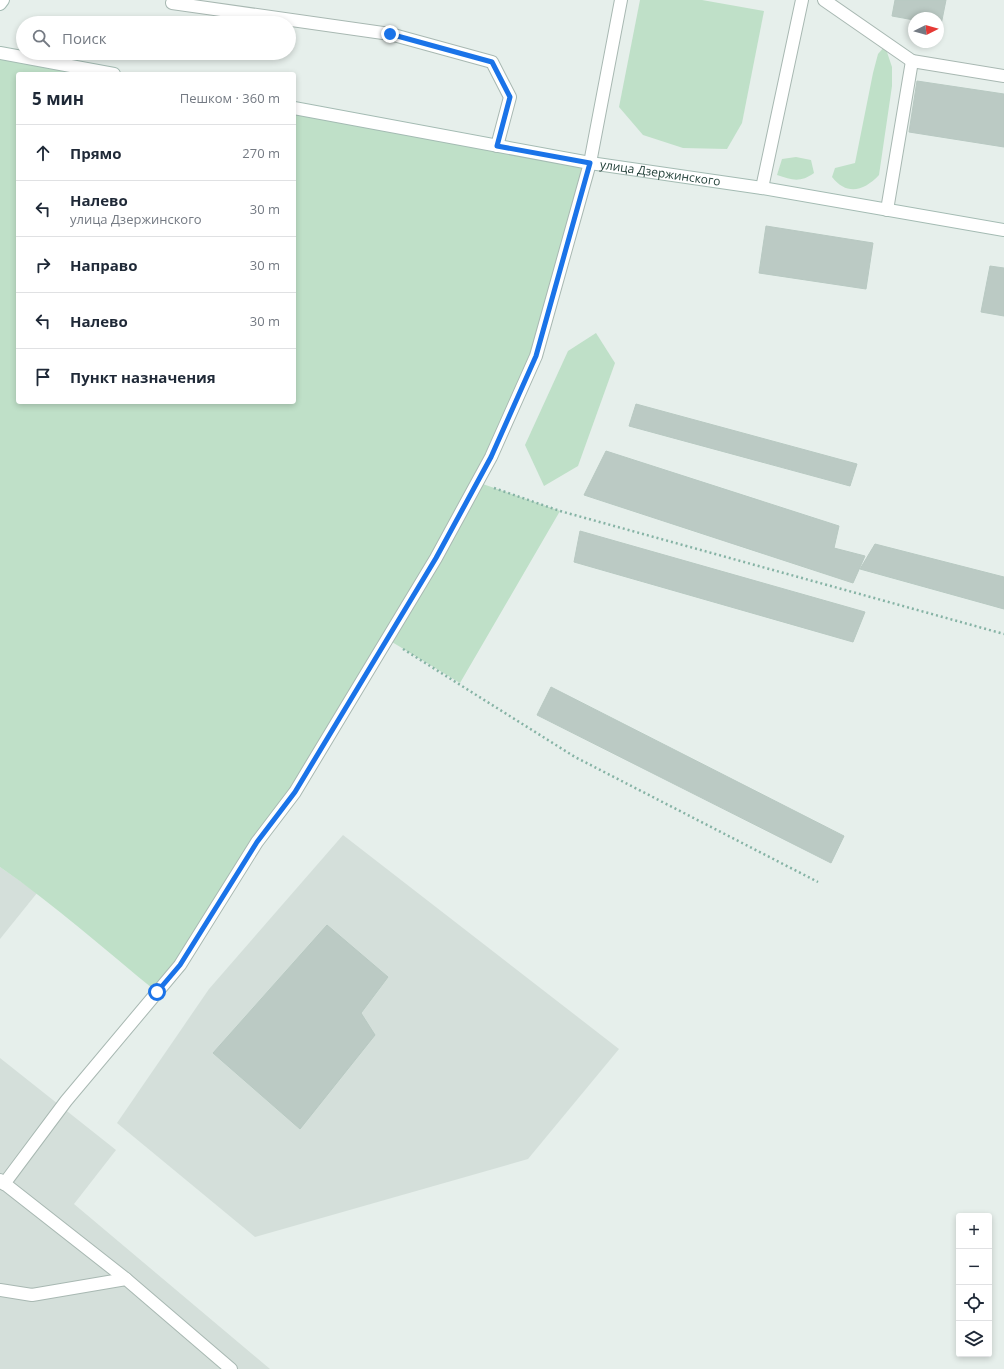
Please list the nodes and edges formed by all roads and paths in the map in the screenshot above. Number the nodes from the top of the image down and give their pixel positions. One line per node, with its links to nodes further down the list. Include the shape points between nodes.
1 (3, 0): 6 (street)
2 (620, 0): 17 (street)
3 (802, 0): 18 (street)
4 (824, 0): 12 (street)
5 (172, 3): 7 (street)
6 (0, 4)
7 (263, 16)
8 (296, 21): 16 (street, via 390,34 492,62 510,97)
9 (0, 53): 10 (street)
10 (16, 56)
11 (38, 60): 13 (street)
12 (912, 61): 14 (street); 19 (street)
13 (103, 72)
14 (1004, 76)
15 (296, 108): 16 (street, улица Дзержинского)
16 (497, 146): 17 (street, улица Дзержинского)
17 (590, 163): 18 (street, улица Дзержинского); 21 (street, via 536,356 491,457)
18 (762, 188): 19 (street, улица Дзержинского)
19 (887, 210): 20 (street, улица Дзержинского)
20 (1004, 230)
21 (477, 482): 22 (path, via 560,511); 23 (street, via 436,558)
22 (1004, 634)
23 (387, 639): 24 (path, via 575,757); 25 (street, via 295,792 257,842 180,965)
24 (818, 882)
25 (2, 1182): 26 (street)
26 (126, 1279): 27 (street, via 32,1295); 28 (street)
27 (0, 1290)
28 (231, 1369)

